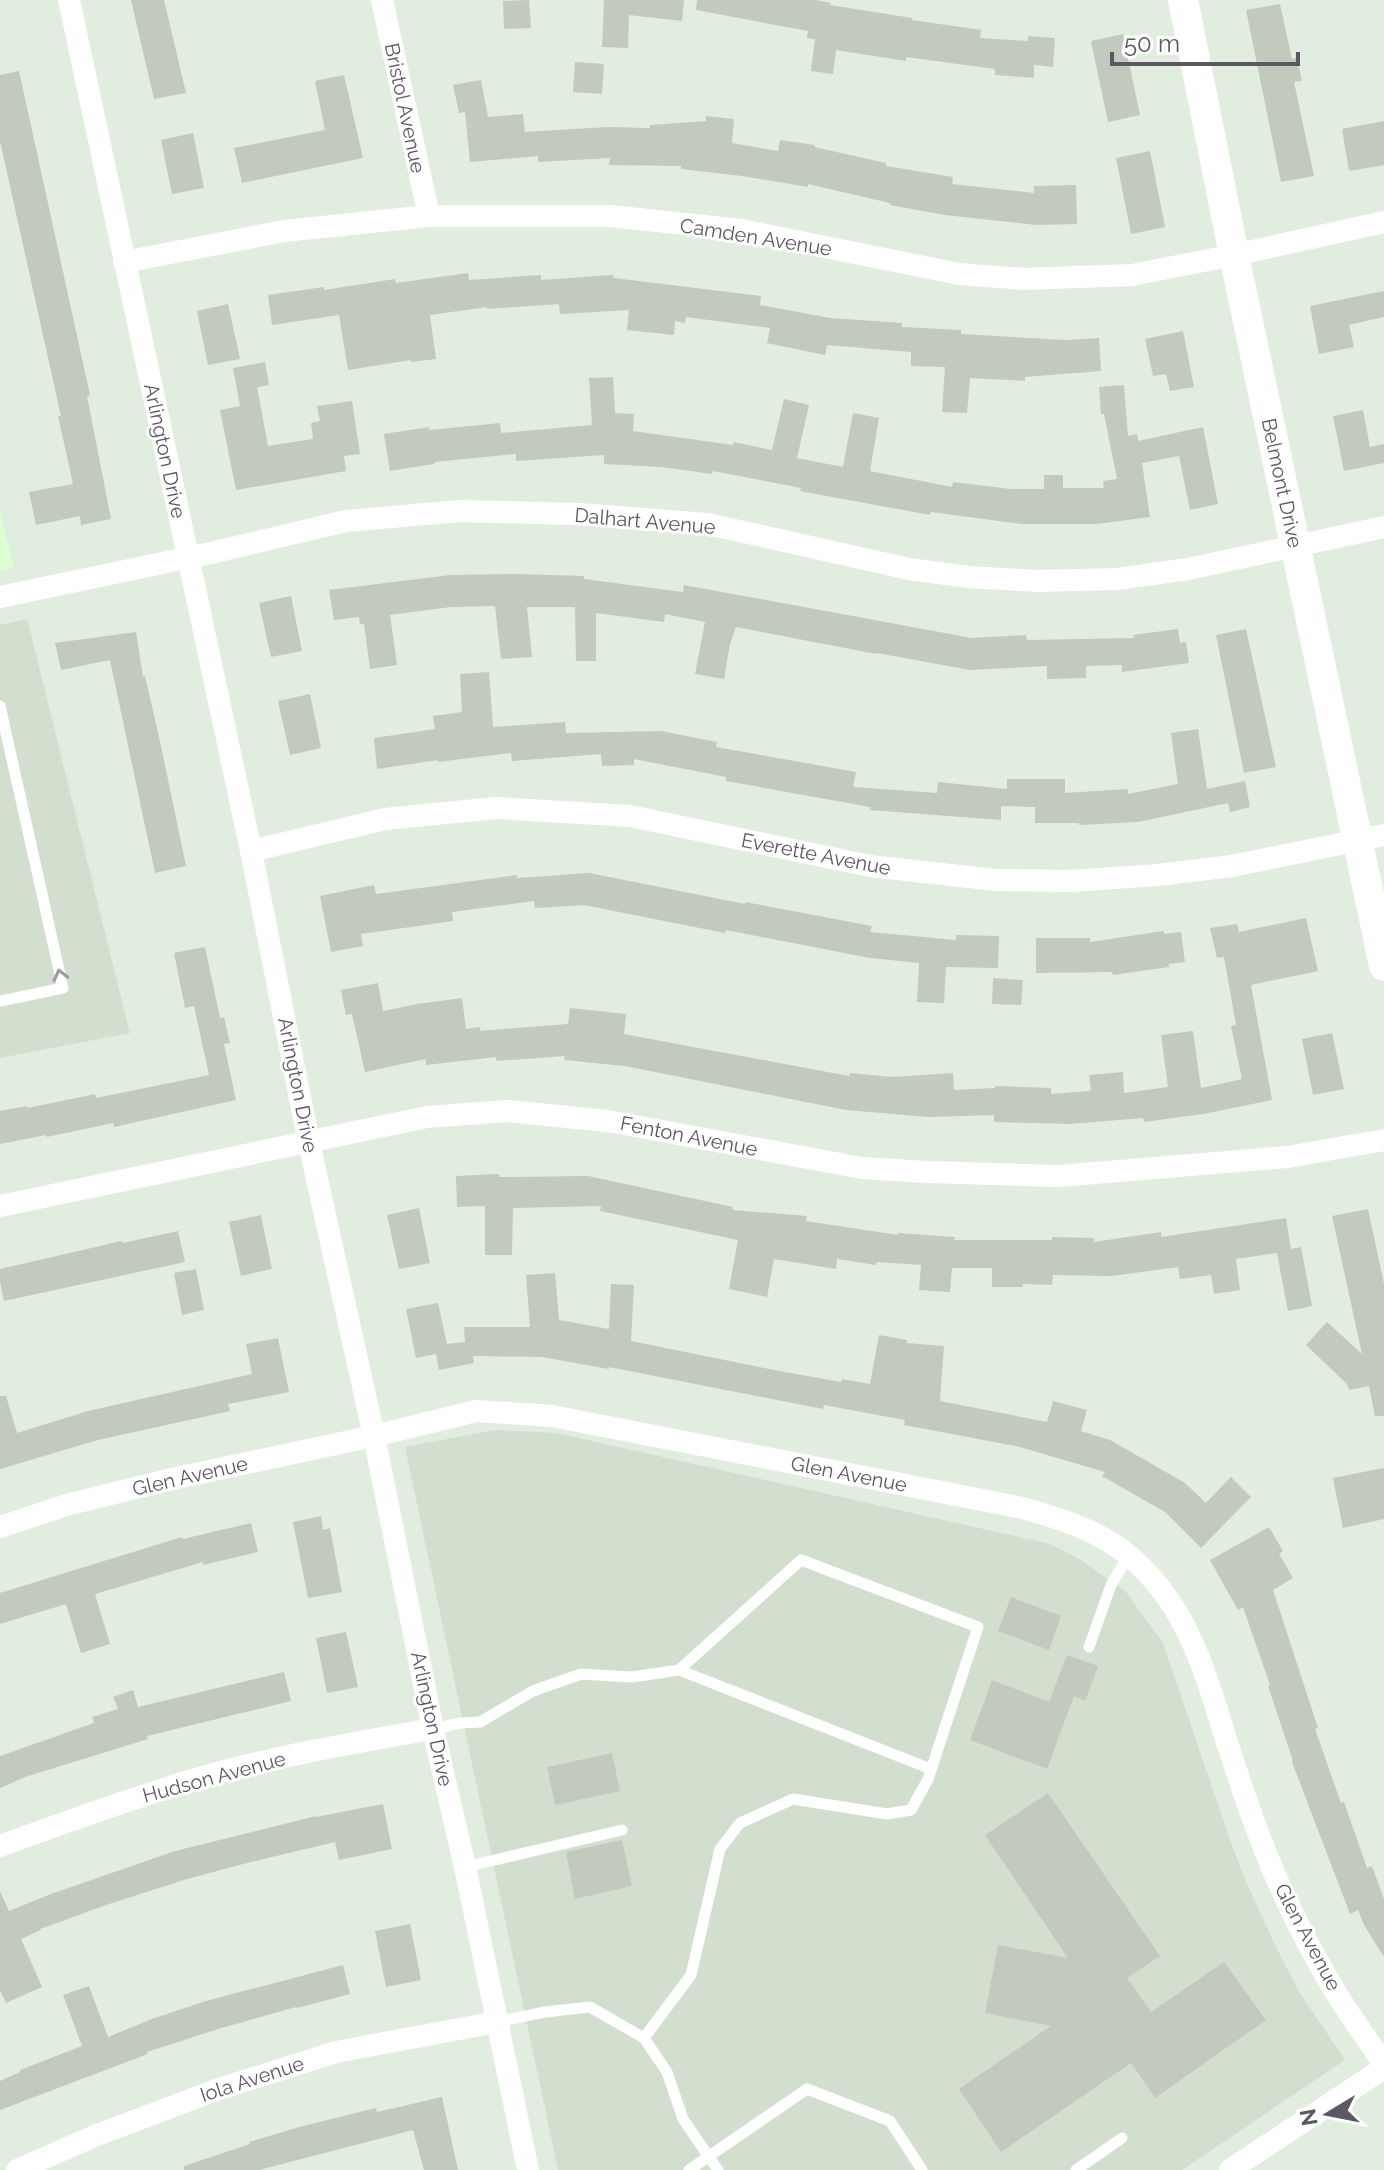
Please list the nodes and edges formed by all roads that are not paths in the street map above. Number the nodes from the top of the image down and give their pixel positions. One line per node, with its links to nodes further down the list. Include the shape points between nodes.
1 (69, 0): 7 (street, Arlington Drive)
2 (382, 0): 4 (street, Bristol Avenue)
3 (1183, 0): 6 (street, Belmont Drive)
4 (429, 216): 6 (street, Camden Avenue, via 610,216 741,230 959,274 1024,279 1132,275); 7 (street, Camden Avenue, via 284,231)
5 (1384, 222): 6 (street, Camden Avenue)
6 (1234, 255): 9 (street, Belmont Drive)
7 (124, 262): 10 (street, Arlington Drive)
8 (1384, 527): 9 (street, Dalhart Avenue)
9 (1295, 548): 10 (street, Dalhart Avenue, via 1131,577 1038,581 909,569 708,524 460,511 346,521); 13 (street, Belmont Drive)
10 (188, 558): 11 (street, Dalhart Avenue); 14 (street, Arlington Drive)
11 (0, 597)
12 (0, 706): 16 (lane, one-way to 12, via 63,988)
13 (1371, 838): 14 (street, Everette Avenue, via 1158,875 996,880 870,866 630,816 496,808 385,819); 15 (street, Belmont Drive)
14 (251, 851): 18 (street, Arlington Drive)
15 (1384, 966)
16 (0, 1001)
17 (1384, 1140): 18 (street, Fenton Avenue, via 1287,1157 1059,1176 862,1168 608,1121 507,1111 427,1117)
18 (309, 1143): 19 (street, Fenton Avenue); 20 (street, Arlington Drive)
19 (0, 1206)
20 (374, 1436): 21 (street, Glen Avenue, via 70,1504); 22 (street, Glen Avenue, via 476,1411 552,1416 1023,1508 1094,1533); 25 (street, Arlington Drive)
21 (0, 1527)
22 (1128, 1556): 23 (lane, via 1111,1585); 32 (street, Glen Avenue, via 1185,1624 1284,1894 1327,1979)
23 (1089, 1647)
24 (679, 1670): 25 (lane, via 632,1677 581,1674 533,1691 480,1722); 26 (lane); 26 (lane, via 801,1560 978,1627)
25 (433, 1729): 28 (street, Hudson Avenue, via 194,1780); 29 (street, Arlington Drive)
26 (931, 1769): 31 (lane, via 911,1810 887,1814 793,1799 740,1823 720,1849 691,1975)
27 (622, 1830): 29 (lane)
28 (0, 1846)
29 (465, 1867): 30 (street, Arlington Drive)
30 (497, 2022): 31 (lane, via 590,2007); 36 (street, Iola Avenue, via 336,2052 219,2089); 37 (street, Arlington Drive)
31 (644, 2038): 34 (lane, via 667,2072 683,2119)
32 (1384, 2066): 41 (street)
33 (1122, 2138): 35 (lane)
34 (709, 2157): 38 (lane); 39 (lane); 40 (lane, via 807,2089 890,2121)
35 (1079, 2169)
36 (17, 2170)
37 (528, 2170)
38 (689, 2170)
39 (718, 2170)
40 (922, 2170)
41 (1230, 2170)

